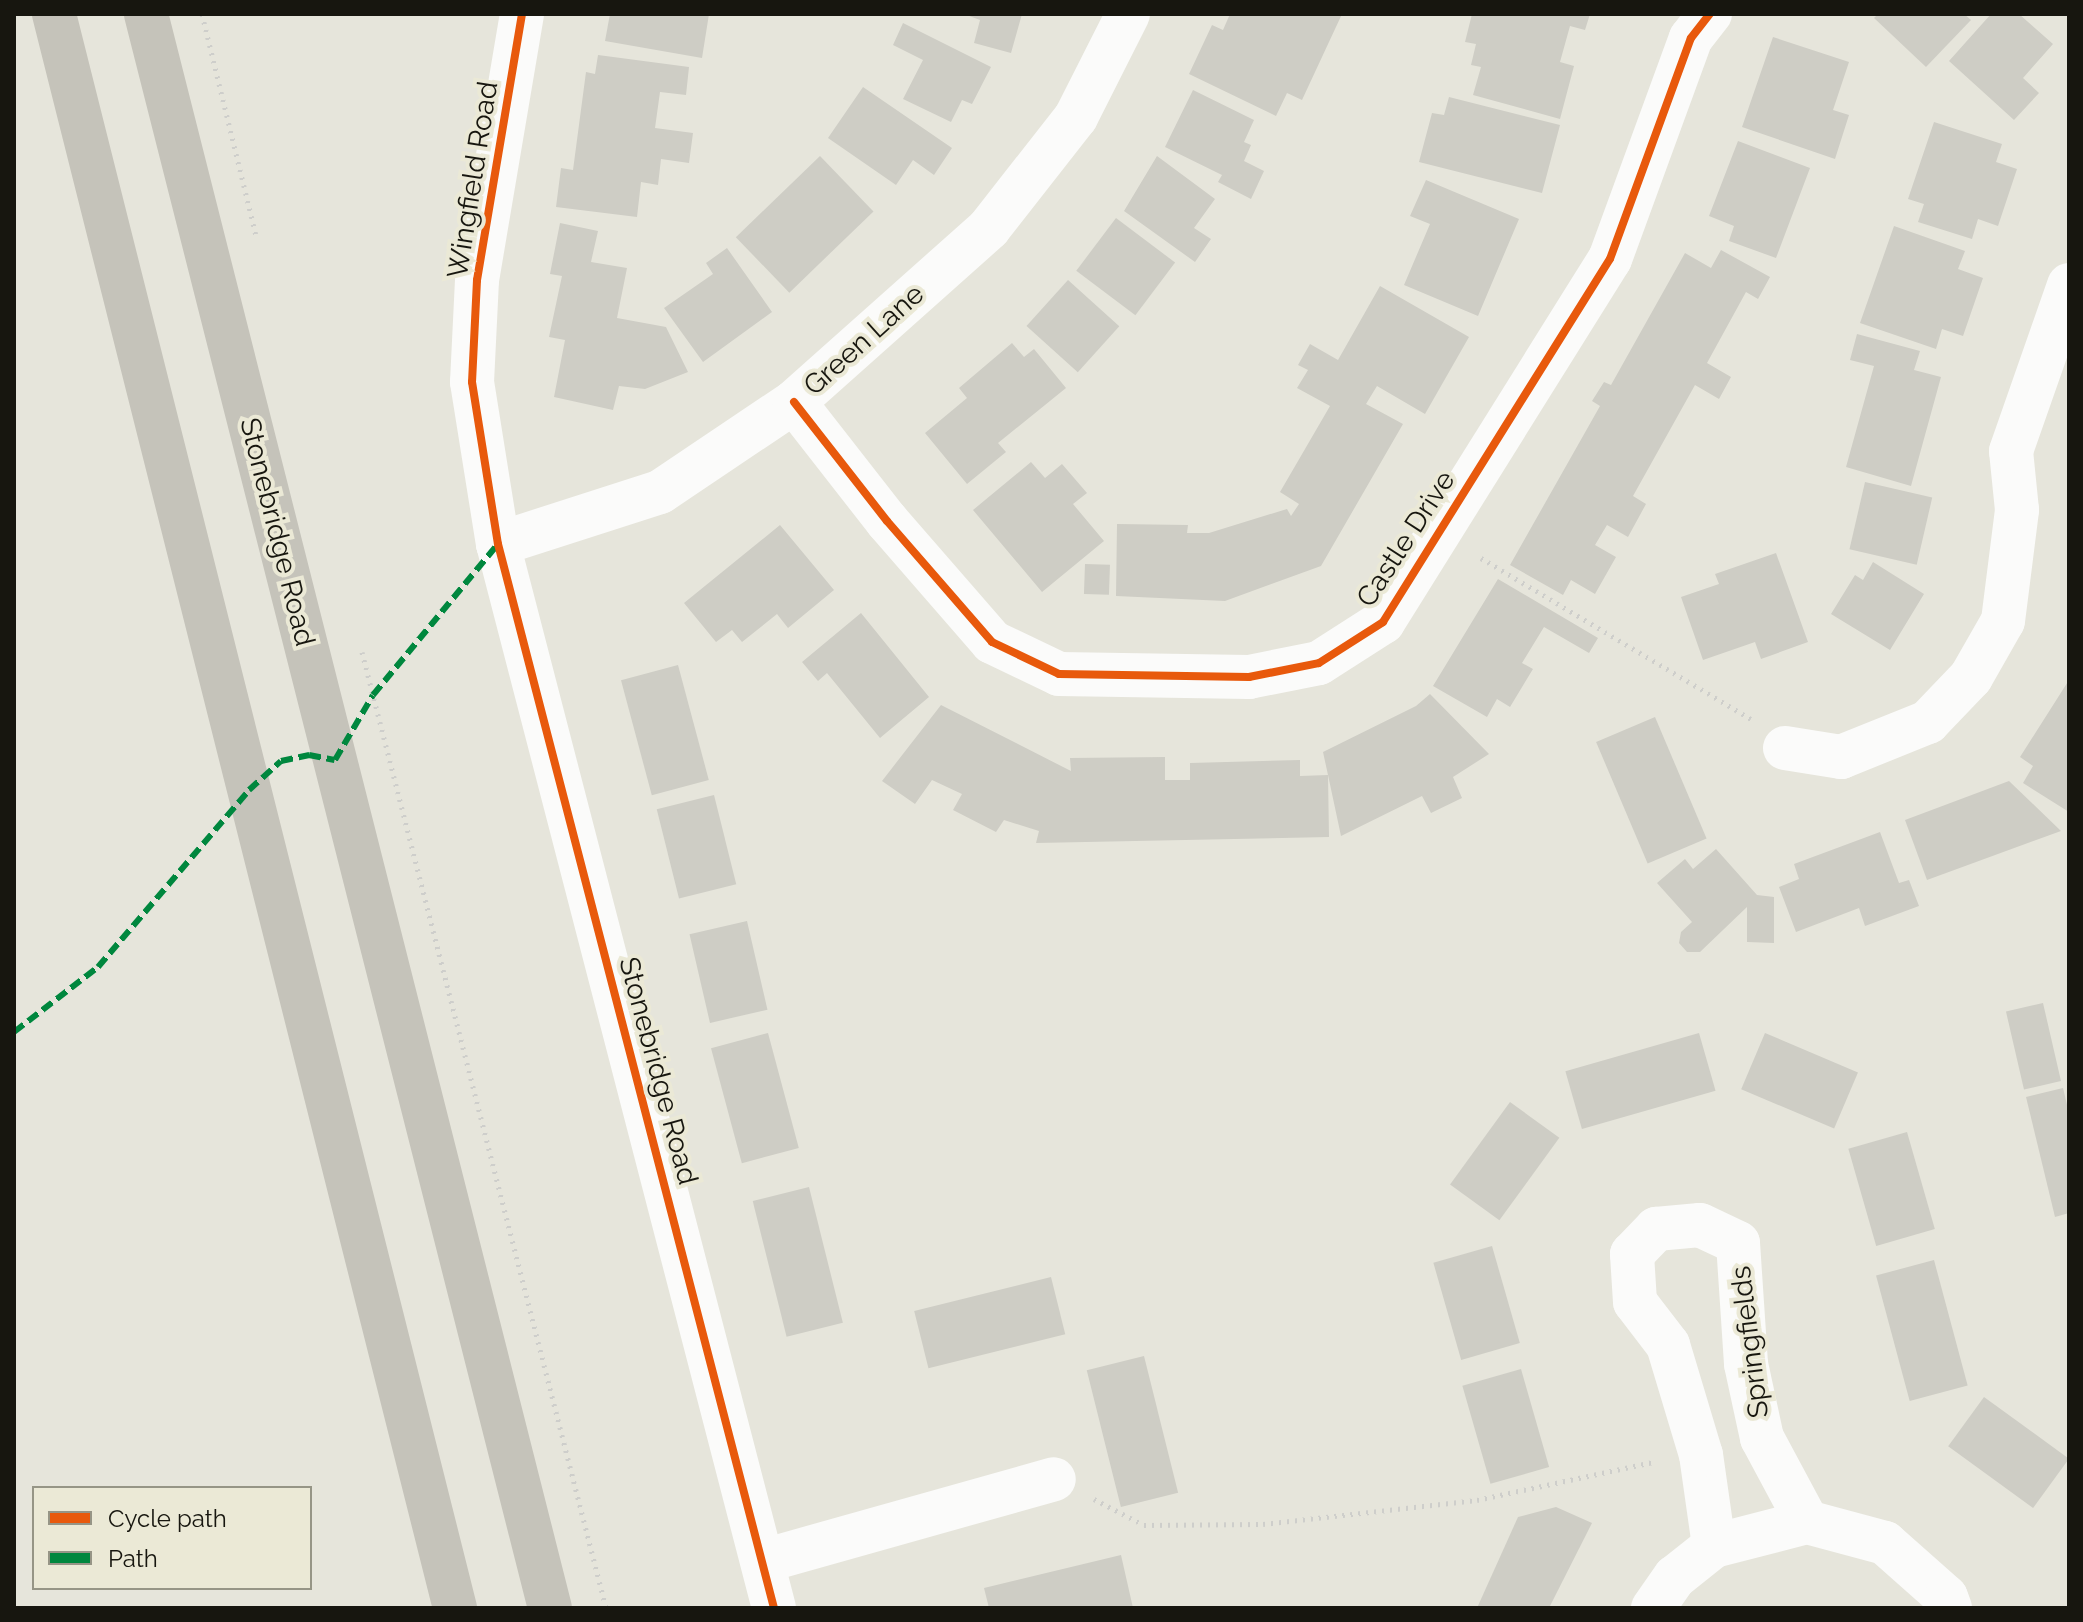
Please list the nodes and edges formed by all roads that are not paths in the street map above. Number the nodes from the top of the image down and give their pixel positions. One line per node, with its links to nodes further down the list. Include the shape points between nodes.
1 (54, 14): 14 (highway)
2 (146, 14): 15 (highway, Stonebridge Road)
3 (522, 14): 8 (street, Wingfield Road, via 477,280 472,382)
4 (1128, 14): 7 (street, Green Lane, via 1076,117 989,228)
5 (1710, 14): 7 (street, Castle Drive, via 1691,38 1610,259 1383,622 1319,663 1249,677 1059,674 992,642)
6 (2069, 285): 9 (street, via 2011,451 2017,510 2003,621 1971,677 1928,722 1841,757)
7 (794, 402): 8 (street, Green Lane, via 660,492)
8 (498, 544): 13 (street, Stonebridge Road)
9 (1785, 748)
10 (1054, 1479): 13 (street)
11 (1807, 1522): 12 (street); 12 (street, Springfields, via 1762,1438 1746,1364 1738,1243 1700,1225 1656,1229 1632,1254 1635,1302 1668,1345 1701,1455); 18 (street, via 1885,1543 1946,1597)
12 (1714, 1546): 17 (street, via 1675,1577)
13 (763, 1561): 16 (street, Stonebridge Road)
14 (455, 1608)
15 (550, 1608)
16 (774, 1608)
17 (1653, 1608)
18 (1950, 1608)

